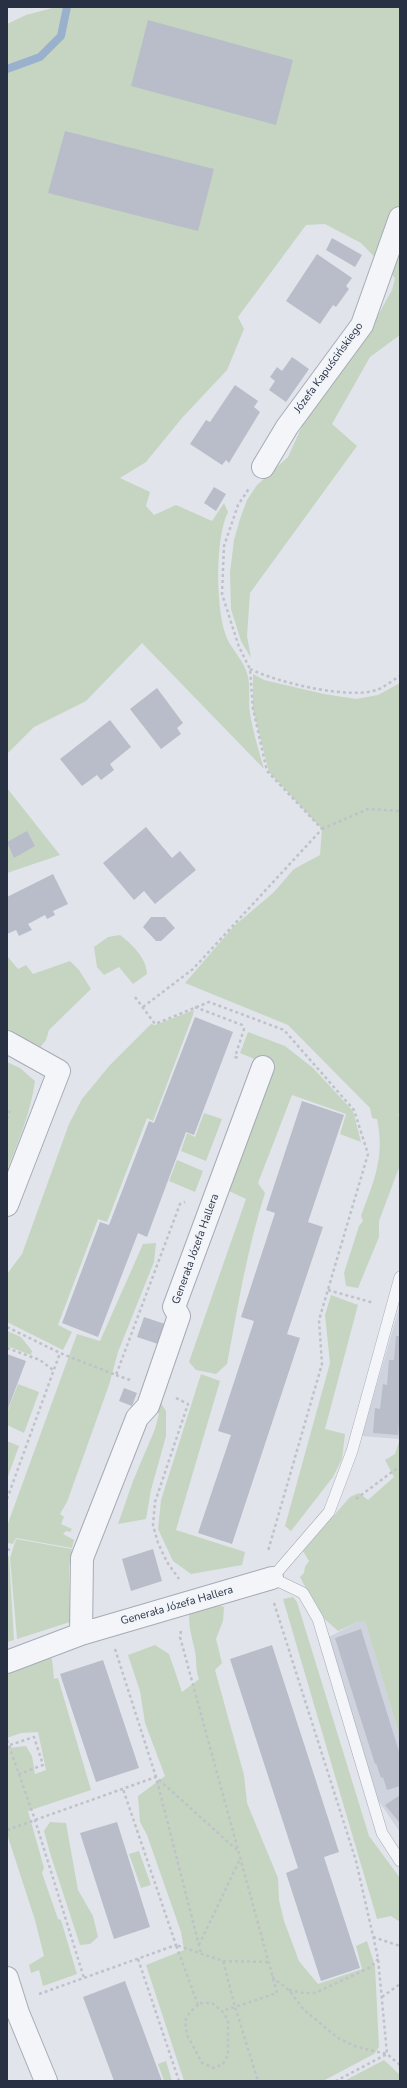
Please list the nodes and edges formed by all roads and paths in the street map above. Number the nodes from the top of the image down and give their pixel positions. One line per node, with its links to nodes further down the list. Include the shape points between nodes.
1 (400, 218): 2 (street, Józefa Kapuścińskiego, via 362,325 287,427)
2 (263, 467): 3 (path, via 238,505 224,546 222,594 238,647)
3 (250, 669): 4 (path, via 265,677 352,694 378,689); 6 (path, via 253,709 267,770)
4 (400, 676)
5 (400, 811): 6 (path, via 368,809)
6 (322, 829): 8 (path, via 193,969)
7 (135, 997): 8 (path)
8 (143, 1007): 9 (path, via 155,1024)
9 (195, 1008): 11 (path, via 242,1025 244,1029 235,1057); 17 (path, via 209,1002 284,1030 354,1110 368,1154)
10 (7, 1042): 15 (street, via 60,1071)
11 (254, 1064): 24 (street, Generała Józefa Hallera, via 174,1307 179,1316)
12 (10, 1110): 13 (path)
13 (7, 1119)
14 (191, 1199): 23 (path, via 180,1204)
15 (7, 1205)
16 (400, 1277): 18 (lane)
17 (328, 1290): 18 (path); 30 (path, via 319,1320 322,1364 266,1558 260,1563)
18 (391, 1308): 27 (lane, via 352,1451)
19 (7, 1327): 21 (path)
20 (7, 1348): 22 (path, via 40,1360)
21 (60, 1353): 22 (path); 23 (path)
22 (53, 1370): 26 (path)
23 (116, 1375): 24 (path)
24 (154, 1389): 31 (path, via 188,1404 155,1502 153,1525 167,1562 187,1590); 33 (street, Generała Józefa Hallera, via 148,1406 137,1418 82,1558)
25 (400, 1466): 27 (path, via 352,1502)
26 (7, 1499)
27 (330, 1512): 30 (lane)
28 (7, 1549): 29 (path)
29 (12, 1551)
30 (269, 1578): 31 (street, Generała Józefa Hallera); 44 (lane, via 303,1593 318,1620 382,1833); 45 (path, via 356,1861)
31 (186, 1603): 32 (street, Generała Józefa Hallera); 42 (path, via 180,1638)
32 (107, 1626): 33 (street, Generała Józefa Hallera); 38 (path)
33 (81, 1634): 34 (street, Generała Józefa Hallera)
34 (7, 1662)
35 (7, 1740): 36 (path)
36 (10, 1745): 37 (path); 37 (path, via 34,1737 43,1765)
37 (19, 1774): 40 (path)
38 (156, 1777): 39 (path); 42 (path); 47 (path)
39 (123, 1789): 40 (path); 46 (path)
40 (35, 1820): 41 (path); 56 (path)
41 (7, 1830)
42 (238, 1851): 43 (path)
43 (240, 1859): 47 (path); 53 (path)
44 (400, 1861)
45 (373, 1937): 48 (path); 50 (path)
46 (176, 1945): 49 (path); 51 (path); 61 (path)
47 (199, 1945): 49 (path)
48 (400, 1946)
49 (201, 1953): 52 (path)
50 (378, 1958): 58 (path, via 371,1967 315,1993); 59 (path)
51 (138, 1959): 56 (path); 67 (path)
52 (224, 1961): 53 (path); 62 (path)
53 (268, 1962): 54 (path)
54 (272, 1977): 58 (path); 62 (path, via 277,1994)
55 (7, 1978): 60 (street)
56 (84, 1978): 60 (path)
57 (400, 1984): 59 (path)
58 (289, 1990): 64 (path, via 304,2010 338,2038 357,2047)
59 (382, 1997): 64 (path)
60 (15, 2002): 66 (street)
61 (198, 2005): 63 (path, via 200,2002 212,2003); 63 (path, via 185,2021 187,2035 202,2063 214,2068 223,2064 228,2056 228,2025)
62 (235, 2007): 63 (path); 68 (path)
63 (222, 2011)
64 (387, 2054): 65 (path); 69 (path)
65 (400, 2065)
66 (46, 2081)
67 (179, 2081)
68 (258, 2081)
69 (336, 2081)

